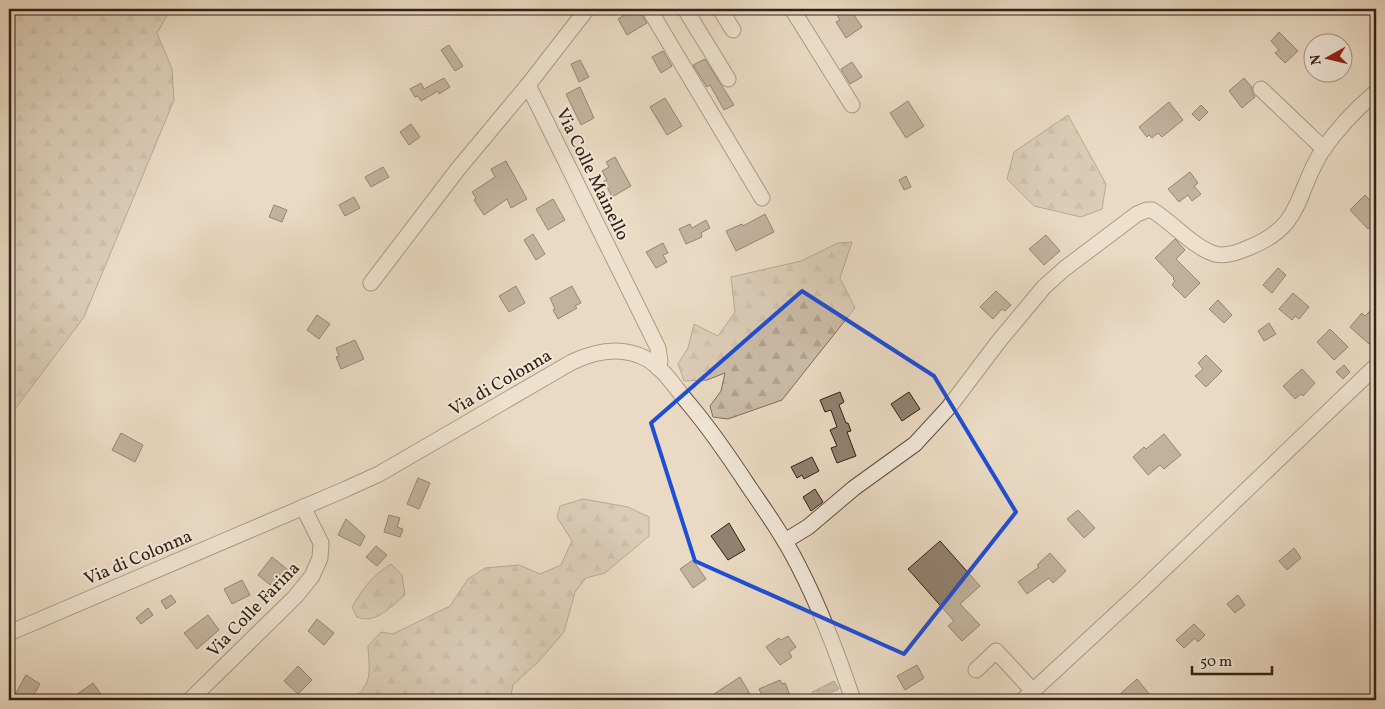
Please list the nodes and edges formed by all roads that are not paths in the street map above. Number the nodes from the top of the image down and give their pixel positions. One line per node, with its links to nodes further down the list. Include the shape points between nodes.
1 (587, 9): 8 (street)
2 (649, 9): 13 (street)
3 (685, 9): 7 (street)
4 (720, 9): 6 (street)
5 (792, 9): 11 (street)
6 (733, 30)
7 (728, 79)
8 (528, 85): 14 (street, via 462,164); 16 (street, Via Colle Mainello, via 658,348)
9 (1261, 89): 12 (street)
10 (1376, 92): 12 (street)
11 (852, 105)
12 (1324, 148): 18 (street, via 1285,225 1267,240 1243,250 1214,254 1152,210 1137,214 1044,287 944,413 915,444)
13 (762, 198)
14 (371, 283)
15 (1376, 366): 21 (street)
16 (658, 368): 17 (street, Via di Colonna, via 646,358 624,352 588,354 402,462); 18 (street, Via di Colonna, via 716,437)
17 (303, 507): 19 (street, Via di Colonna); 22 (street, Via Colle Farina, via 321,543 320,558 312,576 296,596)
18 (785, 541): 23 (street, Via di Colonna, via 820,611)
19 (9, 633)
20 (976, 670): 21 (street, via 996,650)
21 (1028, 695)
22 (190, 700)
23 (853, 700)

